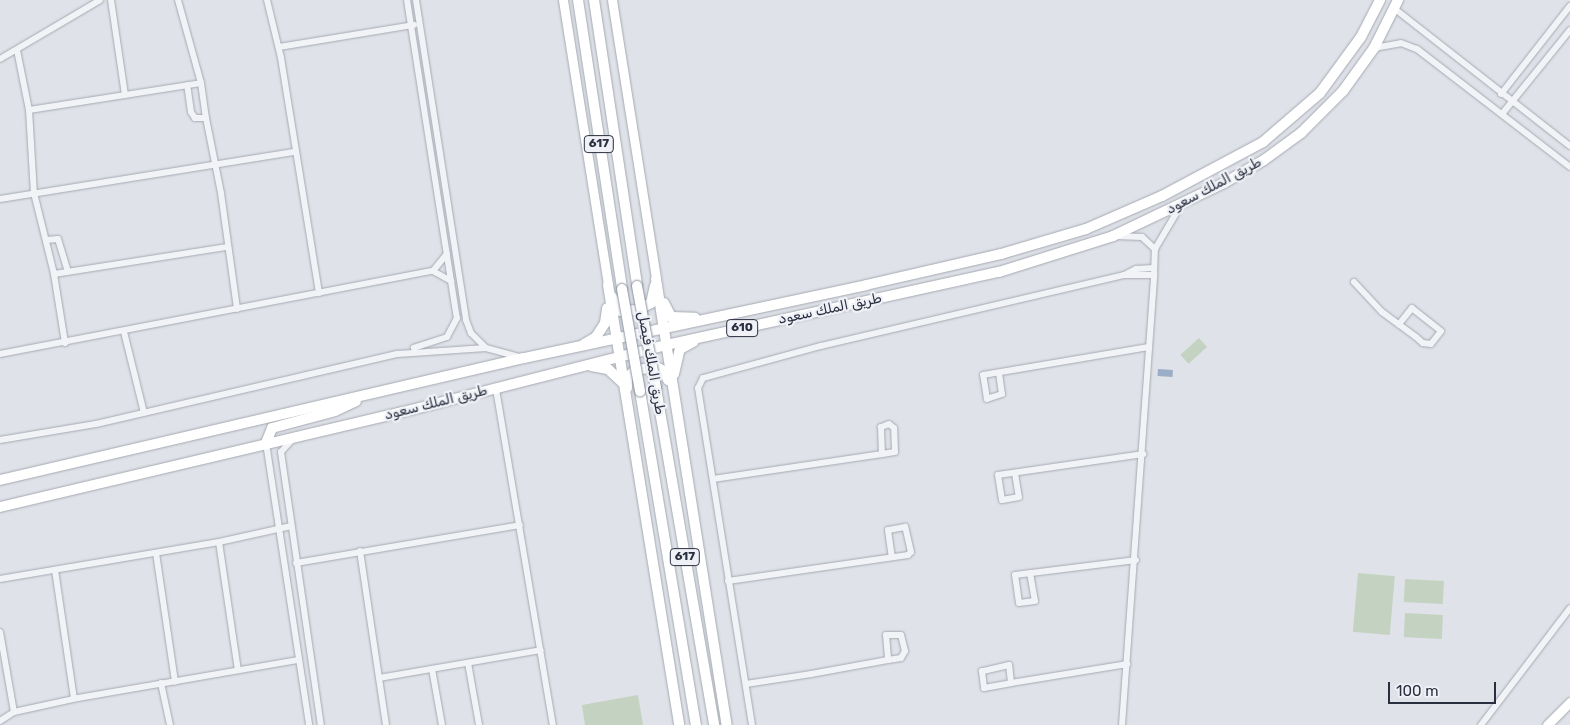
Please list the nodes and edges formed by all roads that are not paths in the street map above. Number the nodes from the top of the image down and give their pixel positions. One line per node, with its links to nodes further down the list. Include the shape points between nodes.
1 (100, 0): 21 (street)
2 (111, 0): 26 (street)
3 (178, 0): 23 (street)
4 (267, 0): 19 (street)
5 (407, 0): 15 (street)
6 (416, 0): 14 (street)
7 (563, 0): 50 (main road)
8 (578, 0): 124 (main road, طريق الملك فيصل / 617, bridge, via 622,288)
9 (594, 0): 125 (main road, طريق الملك فيصل / 617, bridge, via 637,286)
10 (612, 0): 47 (main road)
11 (1380, 0): 53 (main road, طريق الملك سعود / 610, via 1342,65 1295,117 1256,146 1162,196 1086,229 1001,254)
12 (1396, 4): 20 (main road, طريق الملك سعود / 610); 25 (street)
13 (1570, 6): 25 (street)
14 (420, 24): 15 (street); 62 (street, via 466,320 471,333)
15 (411, 26): 19 (street); 42 (street)
16 (1570, 30): 17 (street)
17 (1564, 39): 18 (street); 27 (street)
18 (1570, 44)
19 (279, 47): 32 (street)
20 (1374, 48): 29 (street, via 1410,44); 37 (main road, طريق الملك سعود / 610, via 1343,91 1301,133 1264,160)
21 (17, 50): 22 (street); 28 (street)
22 (0, 60)
23 (201, 83): 24 (street); 30 (street)
24 (187, 85): 26 (street); 30 (street, via 191,112 195,118)
25 (1501, 94): 27 (street)
26 (125, 95): 28 (street)
27 (1514, 103): 29 (street); 31 (street)
28 (29, 110): 35 (street)
29 (1502, 114): 34 (street)
30 (206, 118): 33 (street)
31 (1570, 146)
32 (296, 152): 33 (street); 51 (street)
33 (216, 165): 35 (street); 40 (street)
34 (1570, 167)
35 (34, 193): 36 (street); 39 (street)
36 (0, 199)
37 (1181, 205): 38 (main road, طريق الملك سعود / 610); 41 (street)
38 (1113, 236): 41 (street, via 1142,236); 57 (main road, طريق الملك سعود / 610, via 999,272)
39 (46, 240): 44 (street, via 58,239); 46 (street)
40 (226, 247): 44 (street); 52 (street)
41 (1155, 249): 45 (street)
42 (447, 254): 43 (street); 48 (street)
43 (433, 271): 48 (street); 51 (street)
44 (68, 272): 46 (street)
45 (1154, 272): 61 (street); 82 (street, via 1124,275 821,346 703,378 698,388)
46 (54, 274): 59 (street)
47 (656, 279): 50 (main road, via 651,303 638,310 622,311); 53 (main road, via 667,314 681,319); 55 (main road)
48 (451, 281): 65 (street, via 457,318 450,334 437,342)
49 (1354, 282): 54 (street)
50 (608, 285): 58 (main road); 63 (main road, via 605,323 596,337)
51 (319, 293): 52 (street)
52 (237, 309): 56 (street)
53 (718, 318): 55 (main road, طريق الملك سعود / 610)
54 (1399, 324): 54 (street, via 1428,345 1441,331 1412,308)
55 (664, 330): 58 (main road, طريق الملك سعود / 610); 60 (main road)
56 (124, 332): 59 (street); 75 (street)
57 (719, 333): 60 (main road, طريق الملك سعود / 610); 73 (main road, via 680,349 675,363)
58 (614, 341): 63 (main road, طريق الملك سعود / 610); 66 (main road)
59 (65, 343): 64 (street)
60 (666, 345): 66 (main road, طريق الملك سعود / 610); 73 (main road)
61 (1150, 347): 69 (street); 80 (street)
62 (486, 348): 65 (street); 67 (street)
63 (576, 349): 67 (main road, طريق الملك سعود / 610)
64 (0, 354)
65 (398, 354): 75 (street)
66 (617, 356): 68 (main road, طريق الملك سعود / 610); 70 (main road)
67 (524, 358): 72 (main road, طريق الملك سعود / 610)
68 (578, 366): 70 (main road, via 608,369); 71 (main road, طريق الملك سعود / 610)
69 (999, 373)
70 (623, 383): 74 (main road)
71 (496, 388): 76 (main road, طريق الملك سعود / 610); 85 (street)
72 (392, 389): 78 (main road, via 335,412 272,428); 83 (main road, طريق الملك سعود / 610)
73 (673, 395): 74 (main road, via 664,371 655,366 634,371 627,378); 126 (main road)
74 (627, 398): 123 (main road)
75 (144, 413): 77 (street)
76 (299, 434): 78 (main road, طريق الملك سعود / 610); 86 (street, via 281,452)
77 (0, 440)
78 (266, 442): 84 (main road, طريق الملك سعود / 610); 87 (street)
79 (882, 454): 82 (street)
80 (1143, 454): 81 (street); 92 (street)
81 (1015, 473): 81 (street, via 998,475 1002,500 1019,497)
82 (713, 479): 97 (street)
83 (0, 480)
84 (0, 507)
85 (520, 525): 89 (street); 100 (street)
86 (291, 526): 87 (street); 93 (street)
87 (281, 530): 88 (street); 101 (street)
88 (219, 542): 90 (street); 106 (street)
89 (360, 551): 93 (street); 107 (street)
90 (156, 553): 94 (street); 108 (street)
91 (892, 557): 91 (street, via 911,552 905,528 888,530); 97 (street)
92 (1136, 560): 95 (street); 104 (street)
93 (296, 563): 118 (street)
94 (55, 570): 96 (street); 112 (street)
95 (1030, 573): 95 (street, via 1015,575 1019,603 1035,601)
96 (0, 579)
97 (728, 581): 111 (street)
98 (1570, 608): 129 (street)
99 (0, 632): 114 (street)
100 (541, 650): 103 (street); 122 (street)
101 (299, 660): 106 (street); 117 (street)
102 (888, 660): 111 (street)
103 (468, 663): 105 (street); 121 (street)
104 (1127, 664): 110 (street); 128 (street)
105 (432, 669): 107 (street); 120 (street)
106 (238, 670): 108 (street)
107 (379, 678): 119 (street)
108 (175, 682): 109 (street)
109 (161, 683): 112 (street); 116 (street)
110 (1011, 683): 110 (street, via 984,688 982,671 1009,666)
111 (746, 684): 127 (street)
112 (74, 699): 114 (street)
113 (1570, 702): 130 (main road)
114 (14, 712): 115 (street)
115 (0, 721)
116 (170, 725)
117 (309, 725)
118 (321, 725)
119 (386, 725)
120 (442, 725)
121 (479, 725)
122 (553, 725)
123 (678, 725)
124 (696, 725)
125 (714, 725)
126 (727, 725)
127 (752, 725)
128 (1122, 725)
129 (1481, 725)
130 (1547, 725)

